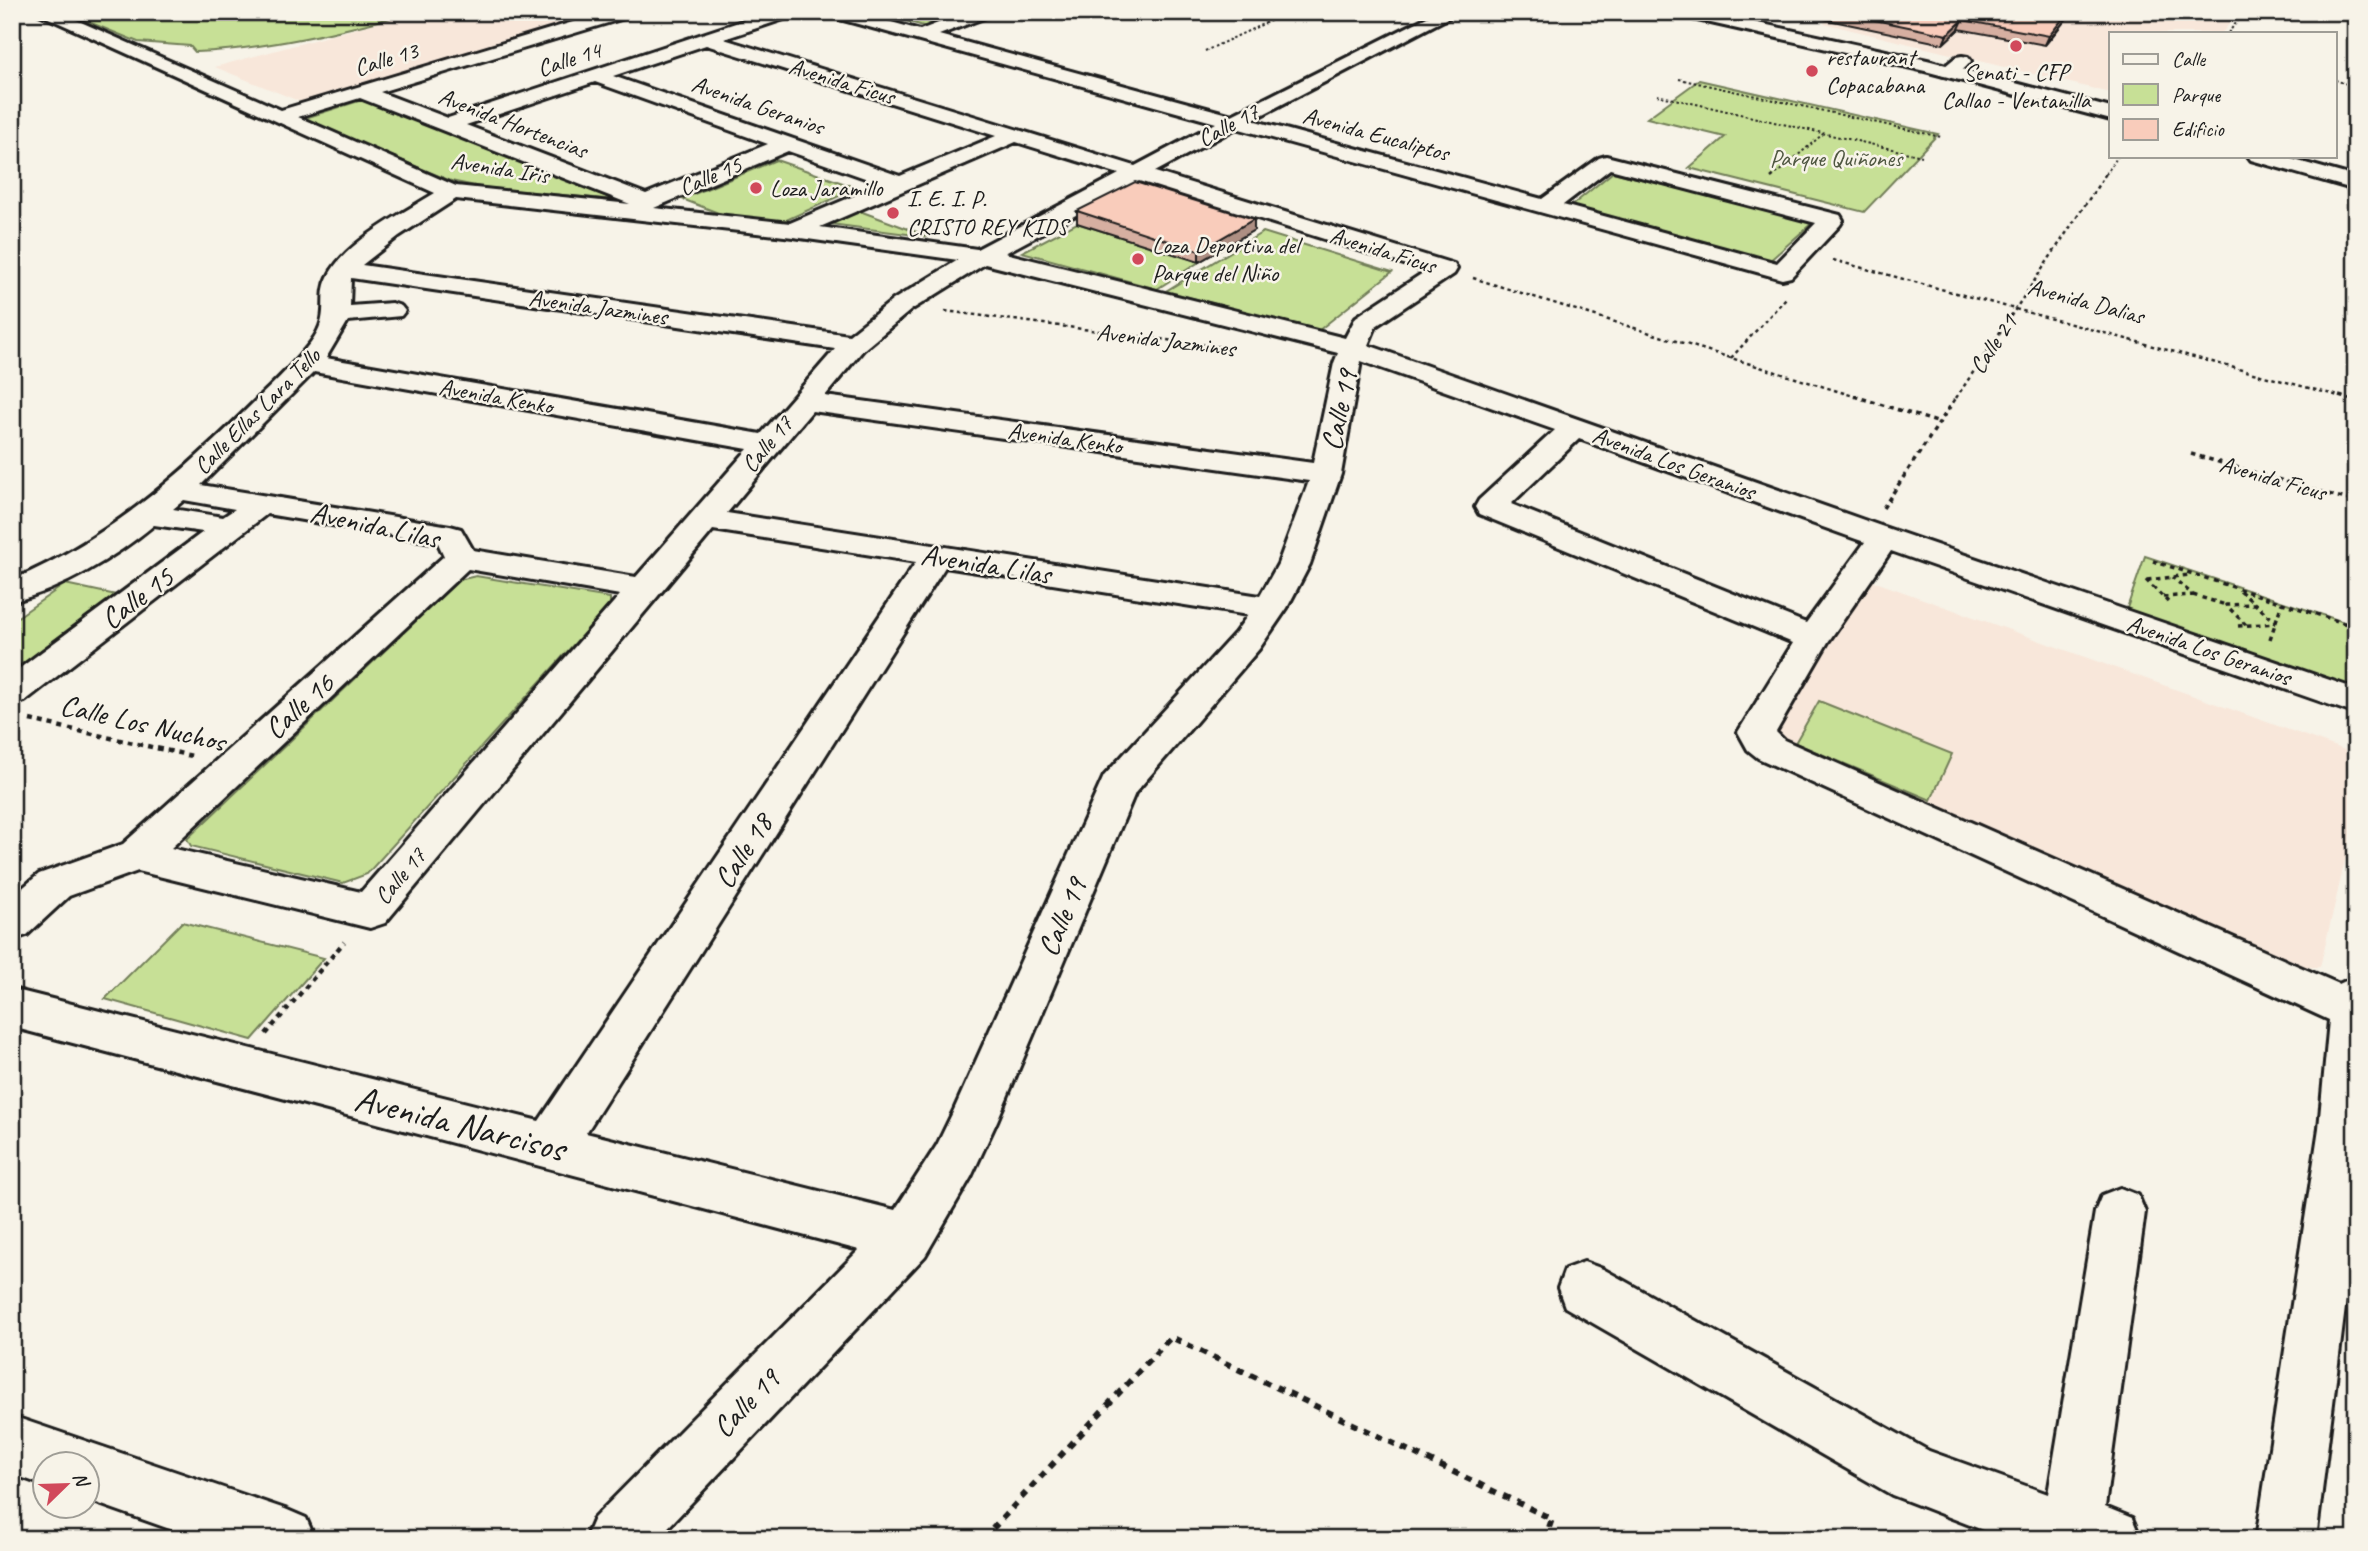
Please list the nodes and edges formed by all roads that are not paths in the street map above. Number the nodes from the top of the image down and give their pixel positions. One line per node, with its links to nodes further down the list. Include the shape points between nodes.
1 (43, 12): 16 (street, Avenida Iris)
2 (625, 12): 13 (street, Calle 13)
3 (787, 12): 10 (street, Calle 14)
4 (835, 12): 9 (street, Avenida Eucaliptos)
5 (983, 12): 9 (street)
6 (1451, 12): 17 (street, Calle 17)
7 (1684, 12): 11 (street)
8 (1742, 12): 11 (street)
9 (920, 36): 17 (street, Avenida Eucaliptos)
10 (706, 39): 12 (street, Calle 14); 19 (street, Avenida Ficus)
11 (1955, 66): 14 (street); 15 (street)
12 (596, 76): 18 (street, Calle 14); 20 (street, Avenida Geranios)
13 (362, 92): 16 (street, Calle 13); 18 (street, Avenida Hortencias)
14 (2109, 100)
15 (2109, 113)
16 (281, 116): 27 (street, Avenida Iris)
17 (1233, 122): 24 (street, Calle 17); 29 (street, Avenida Eucaliptos)
18 (447, 125): 28 (street, Avenida Hortencias)
19 (1015, 135): 24 (street, Avenida Ficus); 25 (street)
20 (788, 143): 25 (street, Avenida Geranios); 28 (street, Calle 15)
21 (2266, 158): 26 (street)
22 (2315, 158): 23 (street)
23 (2356, 170)
24 (1138, 174): 31 (street, Calle 17); 32 (street, Avenida Ficus)
25 (902, 184): 30 (street)
26 (2356, 184)
27 (452, 192): 28 (street, Avenida Iris); 33 (street)
28 (640, 207): 30 (street, Avenida Iris)
29 (1546, 207): 29 (street, Avenida Eucaliptos, via 1606,162 1832,220 1782,272)
30 (793, 230): 31 (street, Avenida Iris)
31 (982, 256): 36 (street, Calle 17, via 902,305); 37 (street, Avenida Los Geranios)
32 (1445, 269): 37 (street, Calle 19, via 1365,322)
33 (343, 270): 35 (street, Calle Ellas Lara Tello, via 338,280); 36 (street, Avenida Jazmines)
34 (392, 311): 35 (street)
35 (337, 314): 38 (street, Calle Ellas Lara Tello, via 327,340)
36 (854, 344): 40 (street, Calle 17)
37 (1354, 349): 42 (street, Avenida Los Geranios); 44 (street, Calle 19)
38 (308, 363): 39 (street, Calle Ellas Lara Tello); 43 (street, Avenida Kenko)
39 (270, 401): 41 (street); 45 (street, Calle Ellas Lara Tello)
40 (804, 401): 43 (street, Calle 17); 44 (street, Avenida Kenko)
41 (304, 405)
42 (1575, 427): 50 (street, Avenida Los Geranios); 56 (street, via 1490,508)
43 (768, 444): 48 (street, Calle 17)
44 (1326, 474): 55 (street, Calle 19, via 1294,564)
45 (179, 490): 46 (street, Avenida Lilas); 47 (street, Calle Ellas Lara Tello)
46 (262, 503): 52 (street, Avenida Lilas, via 450,536); 58 (street, Calle 15)
47 (148, 515): 49 (street); 54 (street, Calle Ellas Lara Tello, via 86,558)
48 (703, 519): 51 (street, Avenida Lilas); 53 (street, Calle 17)
49 (212, 524)
50 (1875, 535): 56 (street); 57 (street, Avenida Los Geranios)
51 (936, 556): 55 (street, Avenida Lilas); 63 (street, Calle 18)
52 (461, 558): 53 (street, Avenida Lilas); 59 (street, Calle 16)
53 (643, 589): 59 (street, Calle 17, via 370,911)
54 (12, 592)
55 (1270, 608): 65 (street, Calle 19, via 1223,670 1118,786 973,1122)
56 (1813, 638): 62 (street, via 1757,732 1771,750)
57 (2356, 702)
58 (19, 705)
59 (137, 855): 60 (street, Calle 16, via 54,885)
60 (12, 923)
61 (12, 1008): 63 (street, Avenida Narcisos)
62 (2353, 1028): 73 (street)
63 (550, 1146): 65 (street, Avenida Narcisos)
64 (2120, 1212): 70 (street)
65 (907, 1238): 72 (street, Calle 19)
66 (1584, 1288): 70 (street, via 1913,1474 2038,1521)
67 (12, 1445): 68 (street)
68 (32, 1452)
69 (102, 1476): 71 (street)
70 (2091, 1534)
71 (285, 1539)
72 (615, 1539)
73 (2286, 1539)

